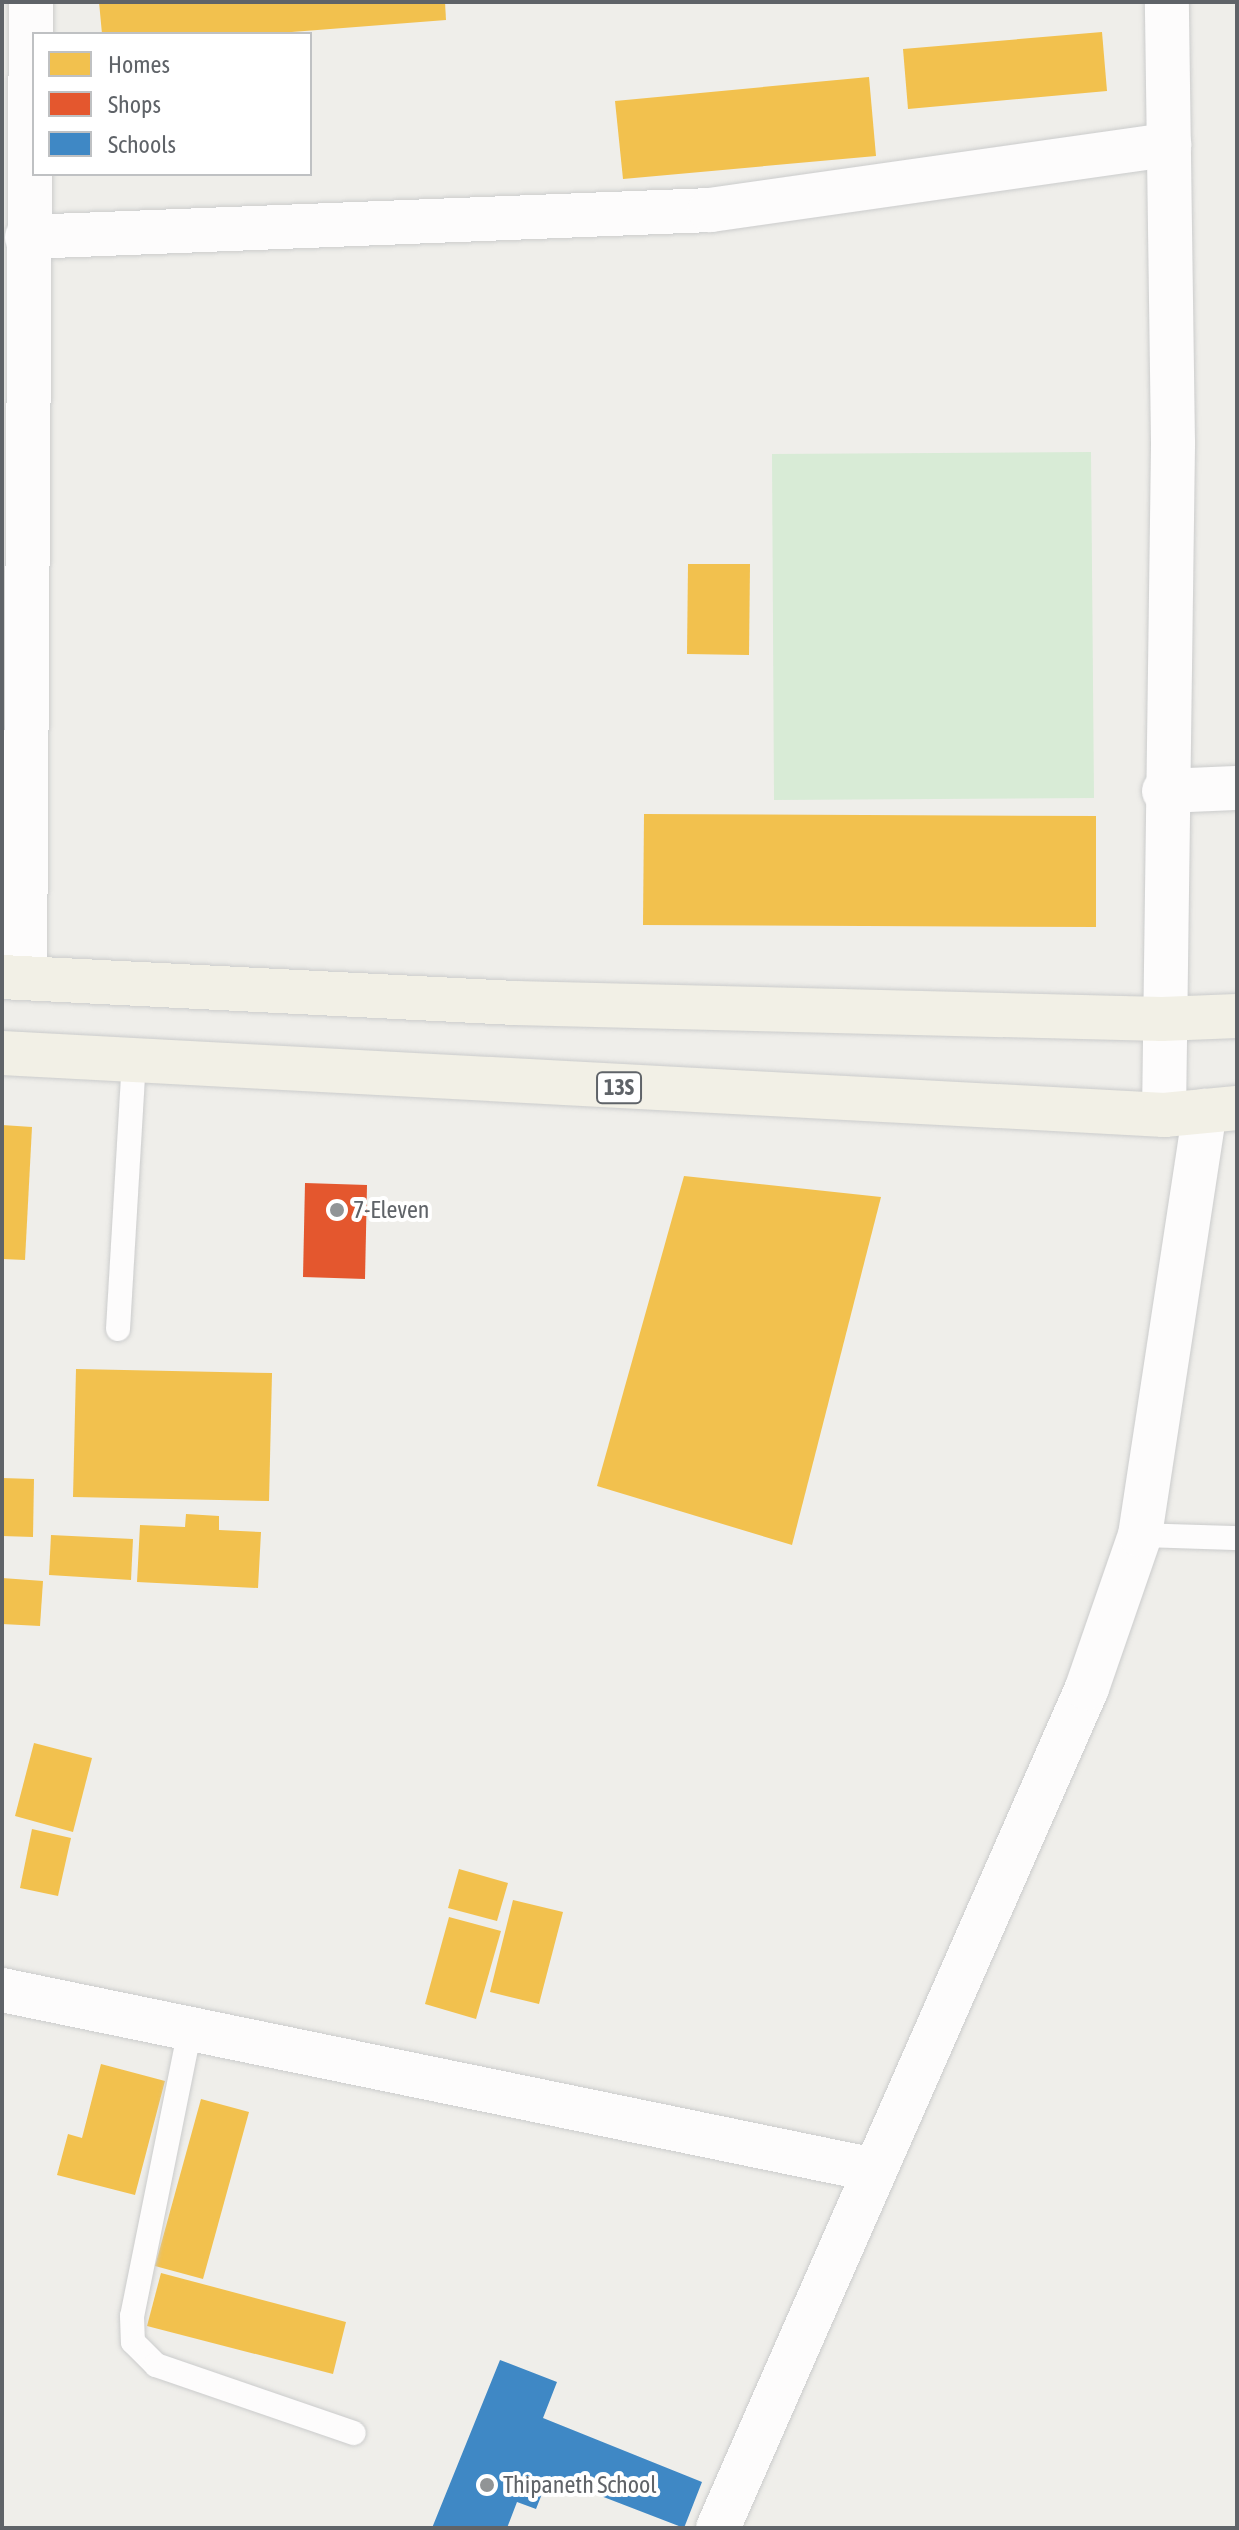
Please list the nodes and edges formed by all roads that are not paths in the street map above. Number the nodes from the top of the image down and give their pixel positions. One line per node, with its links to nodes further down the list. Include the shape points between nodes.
1 (31, 2): 4 (street)
2 (1167, 2): 3 (street)
3 (1169, 145): 4 (street, via 710,210); 6 (street, via 1173,443)
4 (27, 237): 7 (street)
5 (1237, 788): 6 (street)
6 (1164, 791): 9 (street)
7 (13, 978): 9 (highway, via 515,1003)
8 (1237, 1016): 9 (highway)
9 (1162, 1019): 12 (street)
10 (2, 1053): 11 (highway, 13S)
11 (134, 1062): 12 (highway, 13S); 13 (lane)
12 (1202, 1111): 14 (street)
13 (118, 1329)
14 (1140, 1535): 15 (lane); 18 (street, via 1087,1688)
15 (1237, 1538)
16 (2, 1990): 17 (street)
17 (190, 2029): 18 (street); 19 (lane, via 132,2316 133,2342 156,2365)
18 (874, 2170): 20 (street)
19 (354, 2433)
20 (718, 2528)

